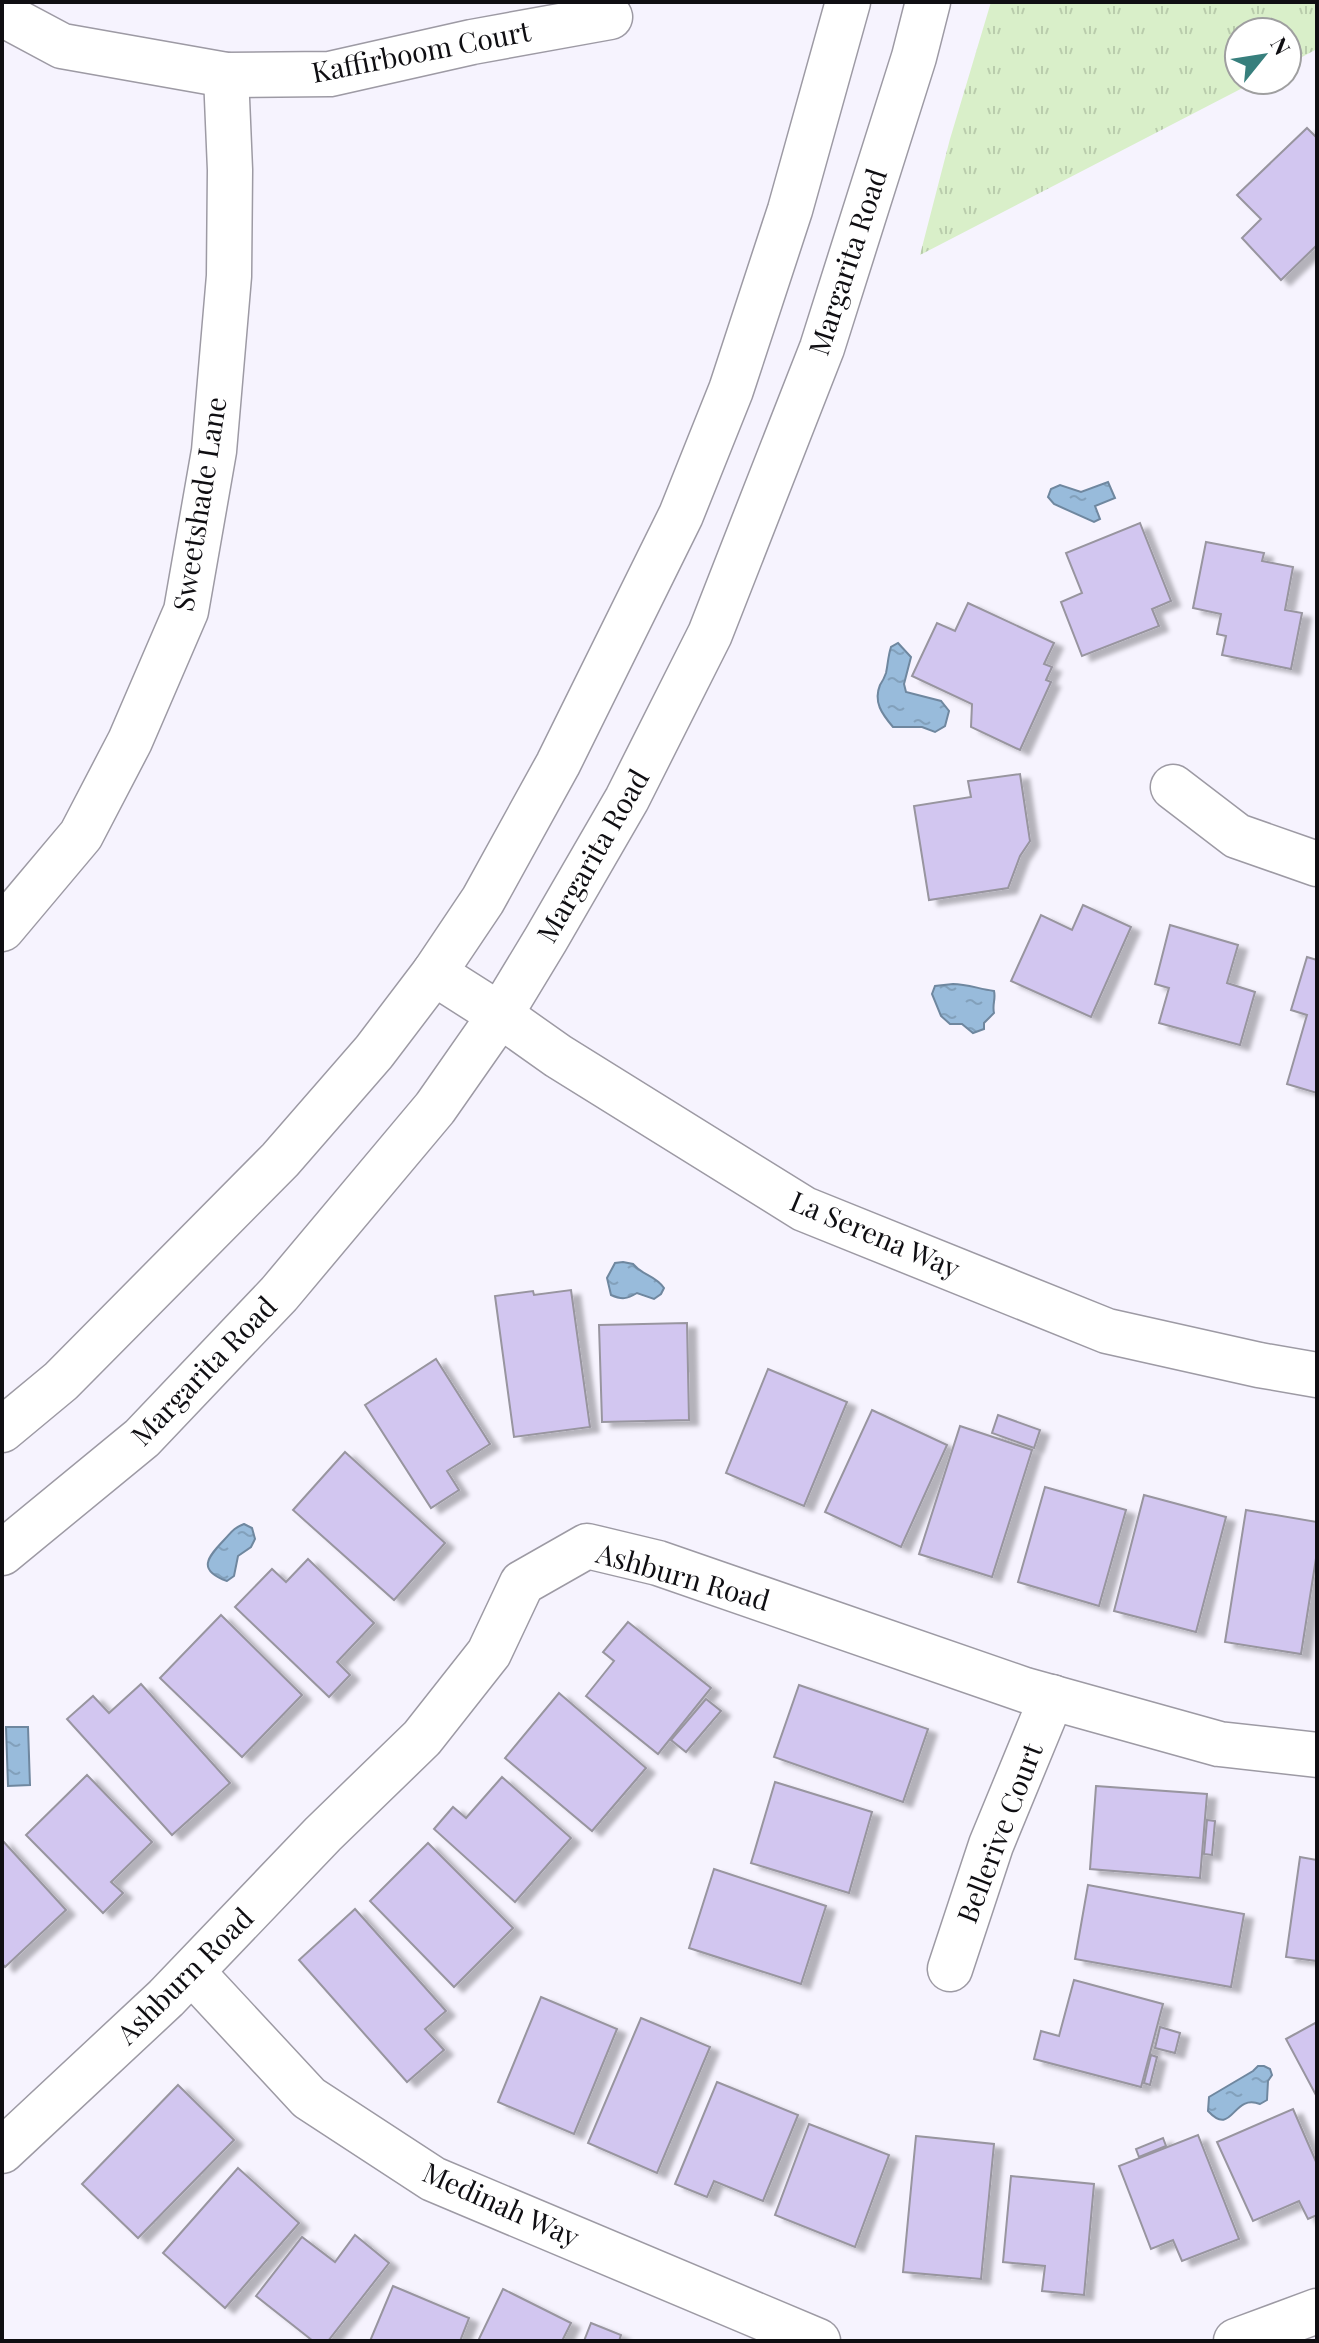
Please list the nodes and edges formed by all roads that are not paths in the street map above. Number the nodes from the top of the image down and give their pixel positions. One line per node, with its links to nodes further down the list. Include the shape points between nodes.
1 (848, 2): 9 (main road, via 785,225 731,390 681,515 558,764 483,900)
2 (928, 2): 10 (main road, Margarita Road, via 822,348 710,634 627,799)
3 (2, 14): 5 (main road, Kaffirboom Court, via 62,46)
4 (610, 17): 5 (main road, Kaffirboom Court, via 330,74)
5 (226, 75): 8 (main road, Sweetshade Lane, via 229,276 214,451 186,611 130,741 81,835)
6 (1173, 787): 7 (main road, via 1237,836)
7 (1317, 864)
8 (2, 929)
9 (434, 973): 10 (main road, La Serena Way); 12 (main road, via 280,1160 61,1381)
10 (500, 1015): 11 (main road, La Serena Way, via 804,1209 1107,1331); 13 (main road, Margarita Road, via 435,1108 279,1294 142,1438)
11 (1317, 1375)
12 (2, 1430)
13 (2, 1553)
14 (1052, 1697): 15 (main road, Ashburn Road, via 1219,1744); 16 (main road, Bellerive Court, via 991,1845); 17 (main road, Ashburn Road, via 658,1563 587,1546 522,1583 489,1653 422,1738)
15 (1317, 1755)
16 (950, 1969)
17 (192, 1972): 18 (main road, Ashburn Road); 20 (main road, Medinah Way, via 309,2098 433,2179)
18 (2, 2151)
19 (1317, 2311): 21 (main road)
20 (818, 2341)
21 (1236, 2341)

